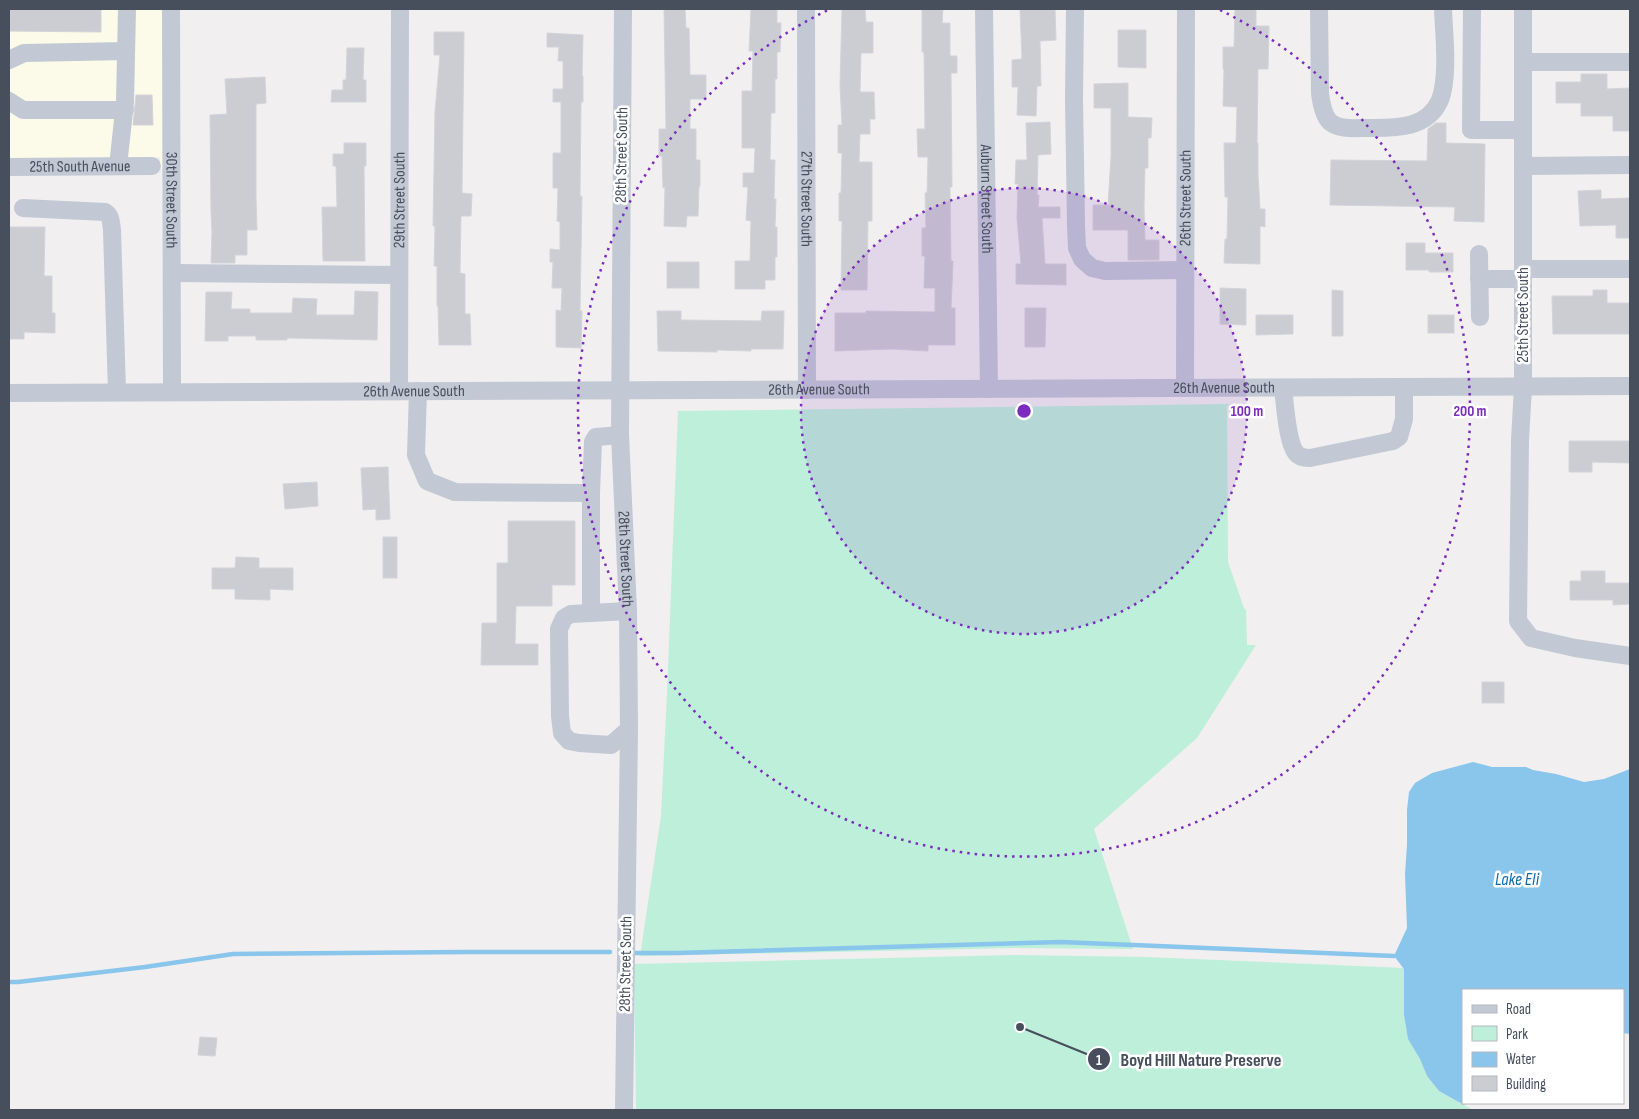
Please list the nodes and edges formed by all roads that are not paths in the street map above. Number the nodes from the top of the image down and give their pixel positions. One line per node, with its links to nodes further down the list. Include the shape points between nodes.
1 (127, 9): 13 (street)
2 (171, 9): 29 (street, 30th Street South)
3 (400, 9): 31 (street, 29th Street South)
4 (623, 9): 40 (street, 28th Street South)
5 (806, 9): 41 (street, 27th Street South)
6 (984, 9): 39 (street, Auburn Street South)
7 (1076, 9): 28 (street, via 1077,248 1082,259 1092,268 1105,271)
8 (1186, 9): 28 (street, 26th Street South)
9 (1319, 9): 10 (street, via 1322,107 1330,122 1345,128 1402,128 1432,113 1444,82)
10 (1443, 9)
11 (1472, 9): 19 (street, via 1471,130)
12 (1523, 9): 15 (street, 25th Street South)
13 (126, 51): 14 (street, via 24,53); 18 (street)
14 (9, 60)
15 (1523, 62): 16 (street); 19 (street, 25th Street South)
16 (1630, 62)
17 (9, 101): 18 (street, via 23,110)
18 (125, 110): 21 (street)
19 (1523, 130): 23 (street, 25th Street South)
20 (1630, 165): 23 (street)
21 (118, 166): 22 (street, 25th South Avenue); 24 (street, 25th South Avenue)
22 (152, 166)
23 (1523, 166): 30 (street, 25th Street South)
24 (9, 167)
25 (23, 208): 43 (street, via 108,214 112,230)
26 (1479, 254): 32 (street)
27 (1630, 269): 30 (street)
28 (1185, 270): 37 (street, 26th Street South)
29 (172, 273): 31 (street); 44 (street, 30th Street South)
30 (1523, 274): 32 (street); 36 (street, 25th Street South)
31 (399, 275): 45 (street, 29th Street South)
32 (1478, 279): 33 (street)
33 (1480, 317)
34 (1630, 386): 36 (street, 26th Avenue South)
35 (1404, 387): 36 (street, 26th Avenue South); 38 (street, 26th Avenue South); 38 (street, via 1404,419 1399,437 1310,458 1296,454 1290,442)
36 (1522, 387): 51 (street, 25th Street South, via 1518,621 1531,638)
37 (1185, 388): 38 (street, 26th Avenue South); 39 (street, 26th Avenue South)
38 (1283, 388)
39 (989, 389): 41 (street, 26th Avenue South)
40 (620, 390): 41 (street, 26th Avenue South); 42 (street, 26th Avenue South); 47 (street, 28th Street South)
41 (807, 390)
42 (418, 391): 45 (street, 26th Avenue South); 48 (street, via 416,455 427,481 455,492)
43 (117, 392): 44 (street, 26th Avenue South); 46 (street, 26th Avenue South)
44 (172, 392): 45 (street, 26th Avenue South)
45 (399, 392)
46 (9, 393)
47 (620, 436): 48 (street, via 596,437 593,442); 49 (street, 28th Street South)
48 (591, 493): 50 (street)
49 (628, 611): 50 (street); 52 (street, 28th Street South)
50 (591, 613): 52 (street, via 571,614 564,618 559,629 562,733 569,741 611,745)
51 (1630, 656)
52 (629, 729): 53 (street, 28th Street South)
53 (624, 1110)

